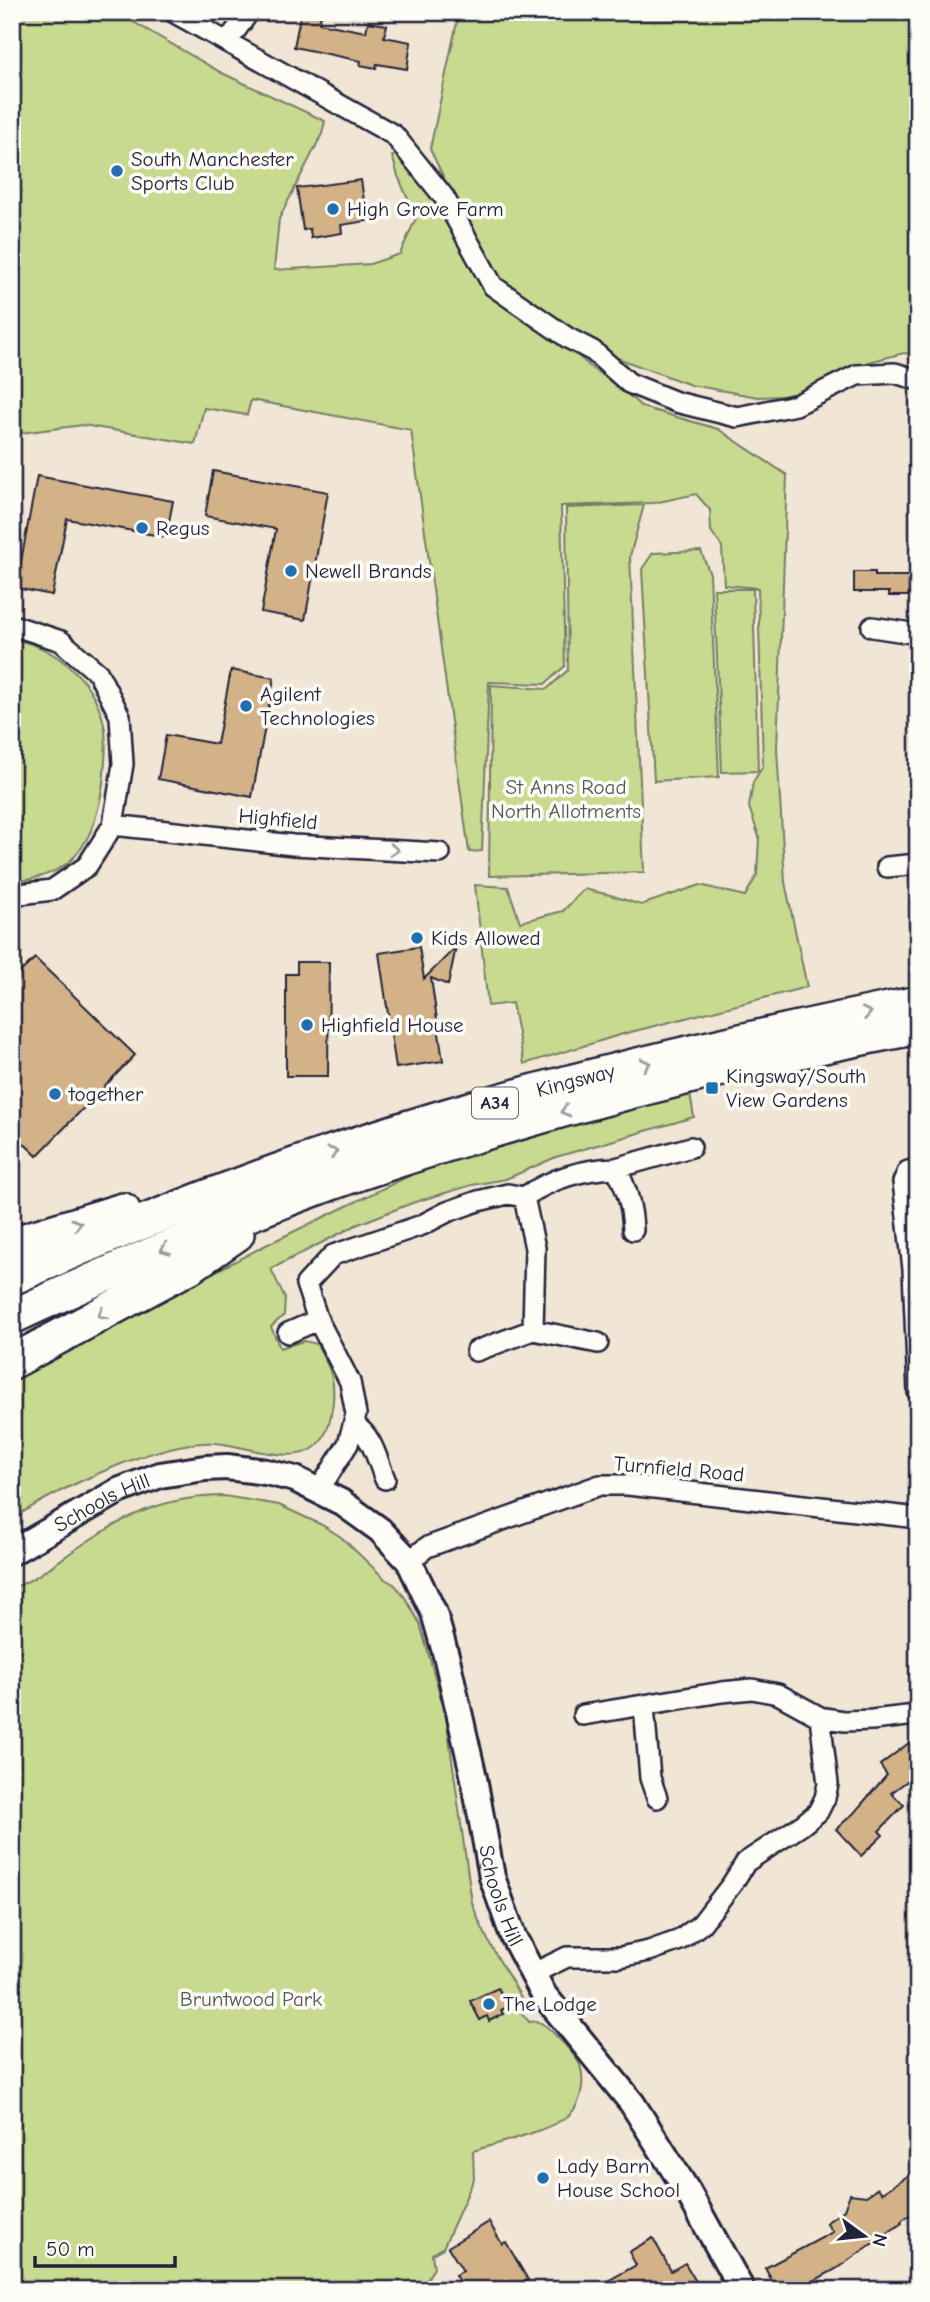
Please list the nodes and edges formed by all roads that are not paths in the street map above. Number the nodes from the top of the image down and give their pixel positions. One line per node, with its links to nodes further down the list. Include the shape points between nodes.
1 (173, 12): 3 (street)
2 (249, 12): 3 (street)
3 (228, 41): 4 (street, via 394,135 444,197 493,286 593,351 629,383 676,402 737,417 796,405 858,374 895,373)
4 (918, 380)
5 (12, 625): 8 (street, via 61,641 98,673 120,716 123,764)
6 (872, 628): 7 (street)
7 (918, 634)
8 (113, 825): 9 (street, Highfield, one-way to 9, via 293,845); 12 (street, via 87,866 51,890)
9 (435, 853)
10 (918, 864): 11 (street)
11 (887, 867)
12 (12, 895)
13 (918, 1003): 18 (highway, Kingsway / A34, one-way to 13, via 450,1115 723,1044)
14 (918, 1027): 18 (highway, Kingsway / A34, one-way to 18, via 724,1068)
15 (691, 1147): 16 (street)
16 (616, 1168): 19 (street, via 546,1182); 20 (street, via 627,1188)
17 (918, 1169): 30 (street, via 908,1171 903,1182 913,1269)
18 (282, 1186): 21 (highway, one-way to 18, via 226,1180); 22 (highway, Kingsway / A34, via 86,1246); 23 (highway, Kingsway / A34, one-way to 23); 29 (highway, one-way to 29, via 191,1266)
19 (524, 1197): 24 (street, via 508,1194 478,1201 333,1255 306,1284); 25 (street, via 535,1248)
20 (633, 1230)
21 (12, 1244)
22 (12, 1278)
23 (12, 1317)
24 (318, 1320): 26 (street); 31 (street, via 350,1382)
25 (533, 1331): 27 (street); 28 (street)
26 (288, 1333)
27 (598, 1343)
28 (476, 1351)
29 (12, 1362)
30 (918, 1392)
31 (354, 1425): 32 (street, via 369,1439); 33 (street, via 348,1444)
32 (385, 1479)
33 (319, 1490): 35 (street, Schools Hill, via 295,1479 228,1467 160,1475 118,1491); 36 (street, Schools Hill, via 370,1522)
34 (918, 1518): 36 (street, Turnfield Road, via 600,1485 428,1547)
35 (12, 1552)
36 (409, 1561): 42 (street, Schools Hill, via 435,1613 492,1877)
37 (643, 1706): 38 (street); 40 (street, via 752,1689 778,1694); 41 (street, via 650,1778)
38 (583, 1715)
39 (907, 1716): 40 (street, via 844,1721)
40 (820, 1717): 42 (street, via 828,1784 818,1812 746,1862 701,1924 680,1940 649,1951 620,1957 567,1956)
41 (657, 1798)
42 (532, 1974): 43 (street, Schools Hill, via 632,2102)
43 (742, 2290)

